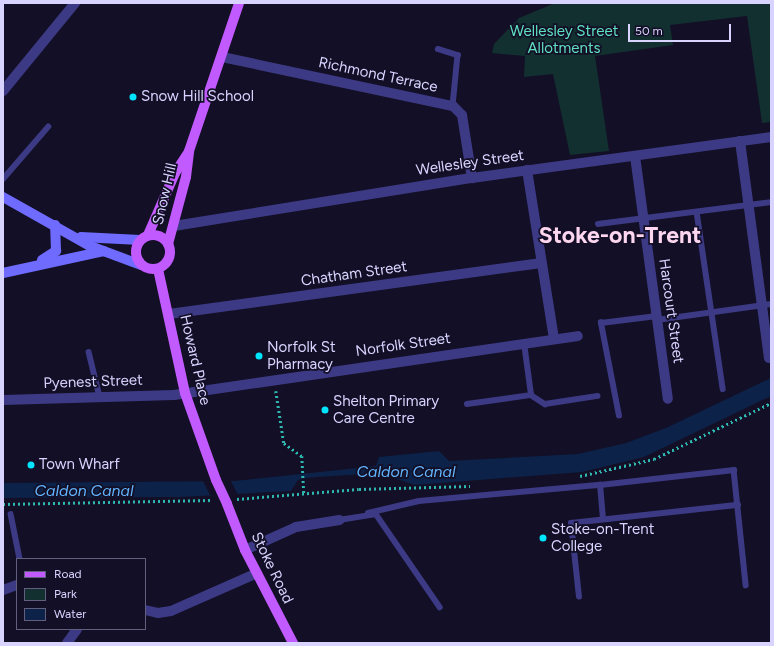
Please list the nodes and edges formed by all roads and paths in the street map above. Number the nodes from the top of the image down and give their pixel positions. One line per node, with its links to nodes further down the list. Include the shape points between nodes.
1 (61, 3): 3 (street)
2 (239, 3): 5 (main road, Snow Hill)
3 (72, 6): 6 (street)
4 (438, 49): 7 (lane, via 458,55)
5 (222, 57): 7 (street, Richmond Terrace); 11 (main road, Snow Hill)
6 (5, 85)
7 (453, 106): 14 (street, Richmond Terrace, via 462,115)
8 (48, 127): 15 (lane)
9 (771, 137): 10 (street, Wellesley Street)
10 (740, 141): 12 (street, Wellesley Street); 18 (street)
11 (189, 151): 23 (main road, Snow Hill); 25 (main road, Snow Hill, via 175,173)
12 (635, 156): 13 (street, Wellesley Street); 20 (street, Harcourt Street)
13 (527, 170): 14 (street, Wellesley Street); 28 (street)
14 (472, 178): 23 (street, Wellesley Street)
15 (3, 179)
16 (4, 199): 22 (main road)
17 (771, 202): 18 (lane)
18 (748, 205): 19 (lane); 33 (street)
19 (697, 212): 20 (lane); 34 (lane)
20 (643, 219): 21 (lane); 36 (street, Harcourt Street)
21 (598, 224)
22 (55, 225): 24 (main road); 29 (main road, via 56,251)
23 (174, 226): 26 (main road, Snow Hill)
24 (81, 237): 25 (main road); 27 (main road)
25 (144, 238): 26 (main road, via 161,237); 30 (main road, via 135,252)
26 (168, 244): 31 (main road, via 168,260)
27 (105, 251): 29 (main road); 30 (main road)
28 (542, 263): 35 (street, Chatham Street); 38 (street)
29 (33, 265): 32 (main road)
30 (141, 265): 31 (main road)
31 (158, 269): 35 (main road, Howard Place)
32 (3, 273)
33 (767, 305): 34 (lane); 41 (street)
34 (712, 312): 36 (lane); 43 (lane)
35 (169, 314): 44 (main road, Howard Place)
36 (657, 318): 48 (street, Harcourt Street); 52 (lane, via 601,323)
37 (578, 336): 38 (street, Norfolk Street)
38 (554, 339): 39 (street, Norfolk Street)
39 (524, 343): 42 (street, Norfolk Street); 45 (lane)
40 (89, 352): 47 (lane)
41 (769, 358)
42 (274, 378): 44 (street, Norfolk Street); 56 (path, via 284,443 302,456)
43 (723, 389)
44 (184, 393): 47 (street, Pyenest Street); 57 (main road, Howard Place, bridge)
45 (531, 395): 46 (lane, via 545,404); 51 (lane)
46 (597, 396)
47 (100, 397): 49 (street, Pyenest Street)
48 (668, 399)
49 (3, 400)
50 (771, 402): 53 (path, via 654,459 613,471)
51 (467, 404)
52 (619, 416)
53 (572, 477)
54 (474, 485): 56 (path, via 359,489)
55 (600, 485): 59 (lane, via 734,470); 60 (lane, via 419,501); 62 (lane)
56 (304, 495): 57 (path)
57 (225, 501): 58 (path); 64 (main road, Stoke Road)
58 (3, 504)
59 (738, 505): 62 (lane); 68 (lane)
60 (368, 513): 63 (lane); 71 (lane, via 381,520)
61 (11, 514): 65 (lane)
62 (604, 519): 70 (lane, via 571,523)
63 (339, 520): 64 (street, via 296,527)
64 (245, 550): 66 (main road, Stoke Road)
65 (20, 558)
66 (257, 573): 72 (street, via 171,611 158,613); 75 (main road, Stoke Road)
67 (16, 585): 69 (street)
68 (746, 585)
69 (3, 590)
70 (579, 597)
71 (440, 608)
72 (146, 610)
73 (76, 630): 74 (street)
74 (67, 643)
75 (293, 643)

